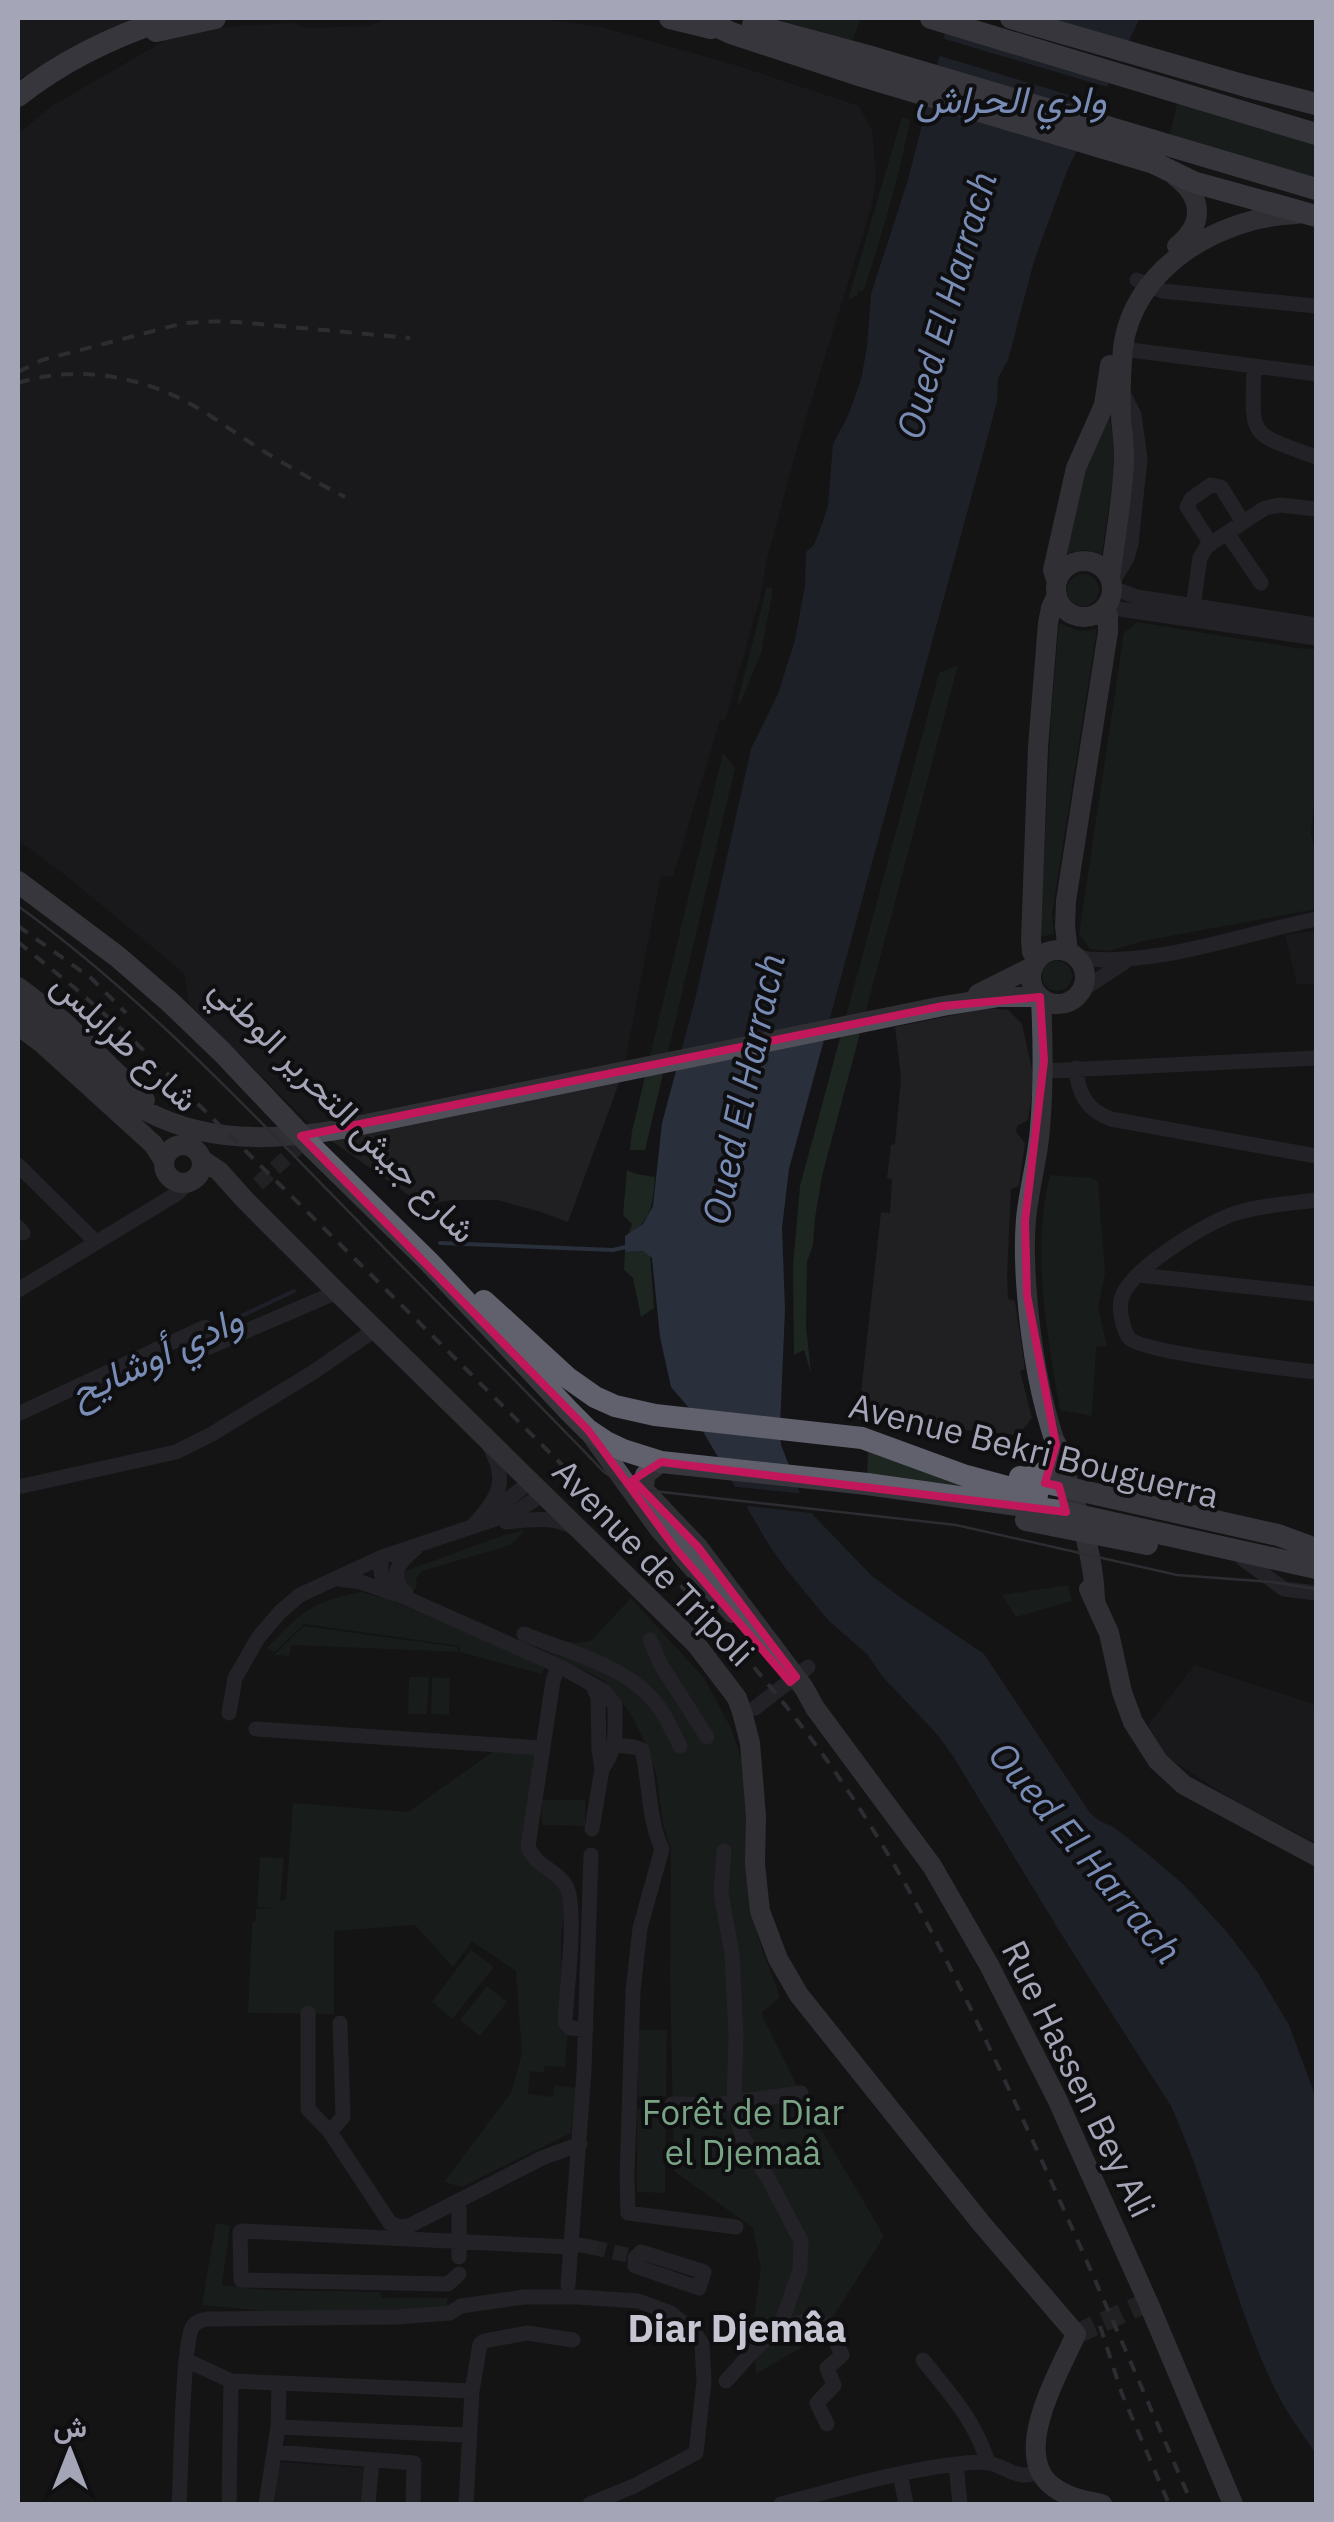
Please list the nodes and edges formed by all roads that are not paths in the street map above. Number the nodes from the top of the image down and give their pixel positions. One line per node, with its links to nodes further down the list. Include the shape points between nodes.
1 (169, 18): 8 (highway)
2 (215, 18): 8 (highway)
3 (670, 18): 7 (highway)
4 (700, 18): 7 (highway)
5 (931, 18): 11 (highway)
6 (1011, 18): 10 (highway)
7 (728, 25): 12 (highway)
8 (100, 46): 9 (highway)
9 (18, 96)
10 (1316, 104)
11 (1316, 134)
12 (1161, 159): 13 (highway); 14 (highway, via 1194,182); 15 (main road, via 1192,194 1197,222)
13 (1316, 189)
14 (1316, 216): 15 (main road, via 1269,217 1220,232)
15 (1142, 283): 16 (street); 17 (main road); 26 (main road, via 1118,312 1104,405 1076,468 1054,570)
16 (1316, 306)
17 (1123, 349): 18 (street); 27 (main road, via 1124,464)
18 (1254, 366): 19 (street); 20 (street, via 1257,430)
19 (1316, 374)
20 (1316, 457)
21 (1316, 509): 22 (street, via 1273,506)
22 (1244, 522): 23 (street); 24 (street, via 1221,487 1211,485 1187,507)
23 (1228, 533): 24 (street); 25 (street)
24 (1211, 544): 28 (street, via 1200,558)
25 (1261, 584)
26 (1057, 589): 27 (main road, via 1063,607 1080,617 1094,616); 27 (main road, via 1068,567 1085,561 1102,568); 36 (main road, via 1046,635 1038,747)
27 (1109, 593): 28 (street); 30 (street); 34 (main road, via 1066,900)
28 (1193, 606): 29 (street)
29 (1316, 625)
30 (1316, 638)
31 (18, 866): 57 (highway, شارع جيش التحرير الوطني, via 166,980 478,1295 568,1378)
32 (18, 882): 59 (highway, شارع جيش التحرير الوطني, via 172,1003)
33 (1316, 919): 35 (street)
34 (1073, 955): 35 (street); 36 (main road, via 1051,951); 38 (main road, via 1085,973)
35 (1128, 960): 38 (street)
36 (1035, 963): 39 (main road, via 1032,982); 41 (main road)
37 (18, 987): 48 (main road, شارع طرابلس, via 175,1129)
38 (1078, 994): 39 (main road, via 1058,1004); 44 (main road, via 1055,1027)
39 (1040, 997): 41 (main road); 44 (main road)
40 (18, 1002): 41 (main road, via 139,1107 207,1132 250,1138 291,1138)
41 (943, 1006)
42 (18, 1026): 48 (main road, شارع طرابلس)
43 (1316, 1058): 45 (street)
44 (1043, 1066): 45 (street); 61 (main road, via 1026,1220 1027,1295)
45 (1076, 1068): 46 (street, via 1081,1095 1102,1115)
46 (1316, 1156)
47 (18, 1166): 50 (street)
48 (183, 1172): 50 (street); 53 (main road, Avenue de Tripoli, via 219,1171)
49 (1316, 1200): 51 (street, via 1233,1214 1174,1246)
50 (96, 1242): 52 (street)
51 (1139, 1275): 54 (street); 56 (street, via 1120,1306 1133,1342)
52 (18, 1290)
53 (337, 1292): 55 (main road, Avenue de Tripoli); 58 (street, via 208,1348 204,1327)
54 (1316, 1294)
55 (376, 1329): 60 (main road, Avenue de Tripoli); 64 (street, via 176,1452)
56 (1316, 1372)
57 (615, 1406): 66 (highway, Avenue Bekri Bouguerra, via 862,1438 966,1476)
58 (18, 1414)
59 (588, 1430): 62 (highway, شارع جيش التحرير الوطني); 85 (main road, Rue Hassen Bey Ali, via 659,1529)
60 (483, 1434): 65 (main road, Avenue de Tripoli); 68 (street, via 498,1461 500,1484)
61 (1056, 1445): 66 (main road); 66 (highway)
62 (662, 1462): 63 (highway, Avenue Bekri Bouguerra); 85 (main road, Rue Hassen Bey Ali, via 645,1475 644,1490 698,1547)
63 (867, 1484): 66 (highway, Avenue Bekri Bouguerra); 69 (highway)
64 (18, 1487)
65 (537, 1488): 68 (street, via 538,1500); 70 (main road, Avenue de Tripoli)
66 (1046, 1491): 67 (highway, Avenue Bekri Bouguerra); 69 (highway, via 1071,1495); 72 (highway, via 1278,1535)
67 (1117, 1516): 72 (highway, Avenue Bekri Bouguerra); 75 (highway)
68 (472, 1527): 70 (street, via 540,1519); 71 (street)
69 (1074, 1528): 74 (highway); 96 (main road, via 1080,1570 1109,1633 1122,1692 1158,1761 1184,1786)
70 (581, 1531): 131 (main road, Avenue de Tripoli, via 696,1644 737,1698 750,1743 760,1912 798,1995 1076,2334 1038,2428)
71 (417, 1547): 73 (street); 78 (street, via 395,1576)
72 (1316, 1555)
73 (382, 1558): 76 (street); 78 (street, via 386,1587)
74 (1242, 1560): 75 (highway); 77 (street, via 1284,1588)
75 (1316, 1571)
76 (335, 1579): 78 (street); 86 (street, via 300,1595 258,1638 235,1678)
77 (1316, 1593)
78 (417, 1602): 81 (street)
79 (524, 1634): 90 (street, via 596,1661 640,1689 660,1708)
80 (650, 1640): 88 (street)
81 (561, 1667): 83 (street); 91 (street)
82 (808, 1667): 84 (street)
83 (592, 1684): 89 (street, via 615,1705); 92 (street)
84 (756, 1708)
85 (816, 1708): 145 (main road, Rue Hassen Bey Ali, via 932,1866 989,1965 1057,2099)
86 (229, 1713)
87 (256, 1730): 91 (street)
88 (706, 1738)
89 (615, 1745): 92 (street); 109 (street, via 642,1750 662,1848 640,1928 634,1992 628,2213)
90 (680, 1746)
91 (543, 1748): 99 (street, via 529,1850 569,1893 565,2022)
92 (602, 1770): 93 (street)
93 (592, 1830)
94 (724, 1852): 101 (street, via 720,1893 732,1954)
95 (591, 1855): 99 (street)
96 (1316, 1856)
97 (308, 2013): 103 (street, via 308,2109)
98 (340, 2023): 103 (street, via 343,2118)
99 (586, 2029): 104 (street)
100 (801, 2093): 101 (street)
101 (734, 2102): 102 (street); 116 (street, via 742,2136 802,2242 800,2270)
102 (672, 2104)
103 (330, 2132): 108 (street, via 390,2223 400,2228)
104 (580, 2144): 105 (street); 106 (street)
105 (542, 2158): 106 (street); 107 (street)
106 (576, 2175): 111 (street)
107 (455, 2204): 108 (street); 113 (street)
108 (428, 2218): 110 (street)
109 (736, 2227)
110 (428, 2238): 113 (street); 113 (street, via 242,2231 240,2279 448,2284)
111 (570, 2245): 112 (street); 113 (street); 114 (street)
112 (591, 2247)
113 (459, 2257): 115 (street)
114 (568, 2286)
115 (461, 2306): 118 (street, via 450,2313 396,2317 206,2319 193,2326); 141 (street, via 524,2297 638,2301 671,2313 702,2344 705,2381 696,2453)
116 (779, 2330): 120 (street); 124 (street, via 802,2322 828,2325 832,2332 842,2355 827,2368 834,2385 817,2403)
117 (573, 2340): 123 (street, via 528,2334 484,2341)
118 (186, 2360): 121 (street); 135 (street)
119 (923, 2360): 129 (street, via 981,2438)
120 (726, 2381)
121 (231, 2382): 122 (street); 136 (street)
122 (279, 2383): 123 (street); 125 (street)
123 (472, 2391): 140 (street)
124 (827, 2424)
125 (278, 2427): 126 (street); 127 (street)
126 (465, 2435)
127 (274, 2452): 128 (street); 137 (street)
128 (372, 2460): 138 (street); 139 (street, via 414,2463)
129 (988, 2462): 130 (street); 131 (street, via 1018,2475)
130 (956, 2464): 132 (street); 143 (street)
131 (1040, 2472): 133 (main road)
132 (900, 2474): 134 (street); 142 (street)
133 (1080, 2502): 144 (main road)
134 (791, 2503)
135 (179, 2504)
136 (229, 2504)
137 (266, 2504)
138 (368, 2504)
139 (413, 2504)
140 (466, 2504)
141 (590, 2504)
142 (906, 2504)
143 (960, 2504)
144 (1102, 2504)
145 (1233, 2504)

